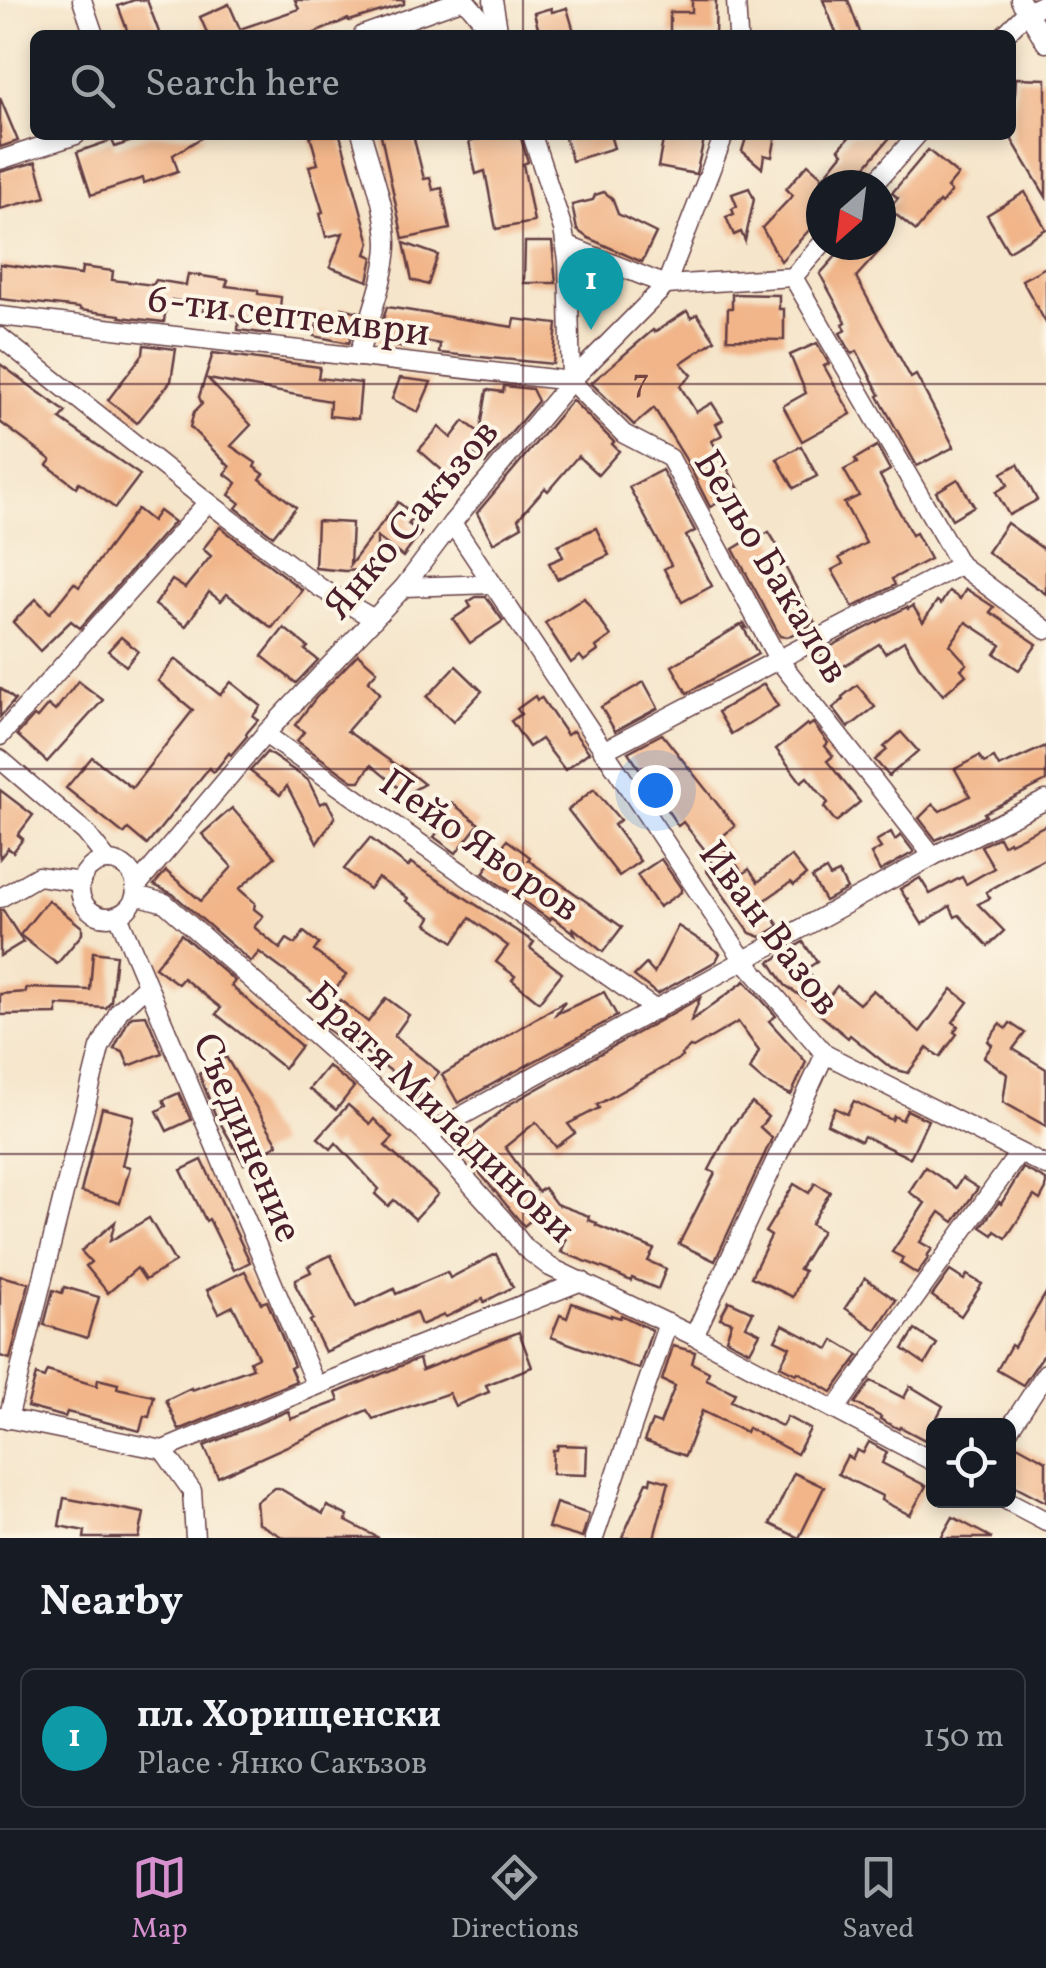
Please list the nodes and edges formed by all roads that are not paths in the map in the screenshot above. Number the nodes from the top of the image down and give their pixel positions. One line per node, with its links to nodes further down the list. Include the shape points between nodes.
1 (82, 0): 7 (street)
2 (463, 0): 8 (street); 9 (street)
3 (493, 0): 10 (street)
4 (736, 0): 11 (street)
5 (1046, 2): 6 (street)
6 (1024, 6): 12 (street); 13 (street)
7 (92, 30)
8 (377, 30)
9 (492, 30)
10 (496, 30)
11 (738, 30)
12 (1007, 30)
13 (1046, 43)
14 (61, 140): 19 (street)
15 (363, 140): 27 (street, via 387,244)
16 (534, 140): 21 (street)
17 (723, 140): 24 (street)
18 (913, 140): 20 (street)
19 (0, 160)
20 (886, 170)
21 (566, 245): 24 (street); 28 (street)
22 (808, 260): 23 (street)
23 (793, 277): 24 (street); 31 (street)
24 (666, 285): 28 (street, Янко Сакъзов)
25 (0, 316): 27 (street, 6-ти септември)
26 (0, 336): 29 (street)
27 (358, 357): 28 (street, 6-ти септември)
28 (571, 381): 30 (street, Янко Сакъзов); 36 (street, Бельо Бакалов, via 624,434 670,458)
29 (208, 502): 34 (street, via 319,587); 38 (street)
30 (452, 522): 32 (street, Иван Вазов); 33 (street, Янко Сакъзов)
31 (960, 565): 35 (street); 36 (street)
32 (493, 584): 33 (street); 39 (street, Иван Вазов)
33 (404, 587): 34 (street, Янко Сакъзов)
34 (374, 619): 37 (street, Янко Сакъзов)
35 (1046, 630)
36 (778, 659): 39 (street); 42 (street, Бельо Бакалов)
37 (265, 734): 45 (street, Янко Сакъзов); 50 (street, Пейо Яворов)
38 (0, 736)
39 (602, 752): 48 (street, Иван Вазов)
40 (0, 759): 43 (street, via 85,832)
41 (1046, 800): 42 (street)
42 (933, 856): 48 (street)
43 (108, 861): 44 (street); 45 (street, via 129,871)
44 (81, 882): 46 (street, via 38,876); 47 (street, via 86,906 95,914)
45 (136, 891): 47 (street); 52 (street, Братя Миладинови, via 165,903)
46 (0, 898)
47 (118, 915): 49 (street, Съединение)
48 (743, 960): 50 (street); 51 (street, Иван Вазов)
49 (147, 985): 59 (street, Съединение); 61 (street, via 119,1010 100,1048)
50 (656, 1010): 52 (street)
51 (824, 1054): 53 (street, Иван Вазов); 57 (street)
52 (427, 1136): 55 (street, Братя Миладинови, via 525,1248)
53 (1019, 1153): 54 (street, Иван Вазов); 60 (street)
54 (1046, 1166)
55 (582, 1281): 56 (street, Братя Миладинови); 59 (street)
56 (668, 1323): 57 (street, Братя Миладинови); 68 (street)
57 (694, 1336): 60 (street, Братя Миладинови)
58 (1046, 1373): 62 (street)
59 (316, 1386): 63 (street)
60 (835, 1410): 64 (street, Братя Миладинови)
61 (4, 1418): 63 (street)
62 (1016, 1420)
63 (164, 1450): 67 (street, via 192,1491)
64 (926, 1458)
65 (1016, 1506): 66 (street)
66 (1046, 1522)
67 (195, 1538)
68 (594, 1538)

